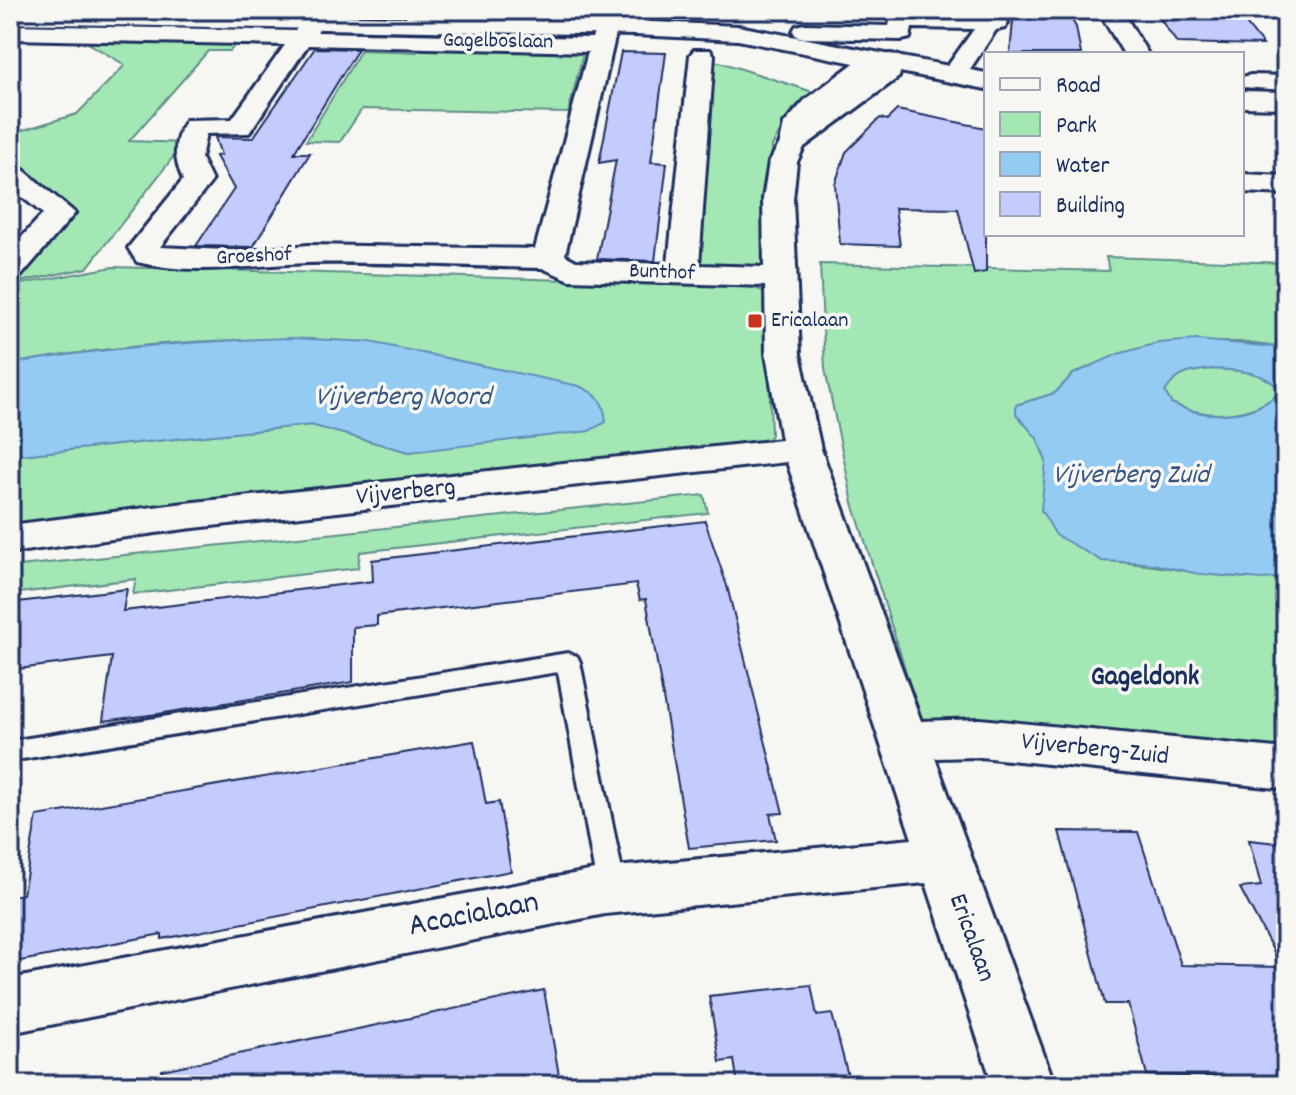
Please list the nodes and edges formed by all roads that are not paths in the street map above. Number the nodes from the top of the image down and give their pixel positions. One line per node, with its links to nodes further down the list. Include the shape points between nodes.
1 (407, 10): 2 (street, Gagelboslaan)
2 (438, 10): 6 (street, Gagelboslaan)
3 (1110, 10): 12 (street)
4 (10, 16): 7 (street, Gagelboslaan)
5 (991, 16): 8 (street, via 899,21 902,33); 14 (street)
6 (638, 17): 10 (street, Gagelboslaan); 11 (street, Gagelboslaan)
7 (307, 30): 9 (street, Gagelboslaan); 10 (street, Gagelboslaan); 22 (street, Groeshof, via 240,127 195,126 187,158 198,181 143,248 148,255)
8 (804, 31)
9 (10, 32)
10 (604, 37): 22 (street)
11 (695, 43): 13 (street, Gagelboslaan, via 788,48); 24 (street)
12 (1135, 52)
13 (882, 66): 15 (street, Gagelboslaan); 17 (street, Gagelboslaan); 25 (street, Ericalaan, via 814,105 797,124 783,162 778,199)
14 (959, 67)
15 (984, 81)
16 (1286, 83): 18 (street, via 1251,82)
17 (984, 89)
18 (1264, 100)
19 (10, 173): 23 (street, via 60,213)
20 (1244, 183): 21 (street)
21 (1286, 185)
22 (548, 259): 24 (street, Bunthof, via 570,270)
23 (10, 269)
24 (683, 273): 25 (street, Bunthof)
25 (780, 277): 26 (street, Ericalaan, via 787,383)
26 (802, 449): 27 (street, Vijverberg); 28 (street, Ericalaan)
27 (10, 539)
28 (904, 740): 30 (street, Vijverberg-Zuid, via 980,738); 31 (street, Ericalaan)
29 (10, 751): 32 (lane, via 568,662)
30 (1286, 769)
31 (943, 859): 32 (street, Acacialaan); 34 (street, Ericalaan)
32 (612, 891): 33 (street, Acacialaan)
33 (10, 1006)
34 (1024, 1085)

